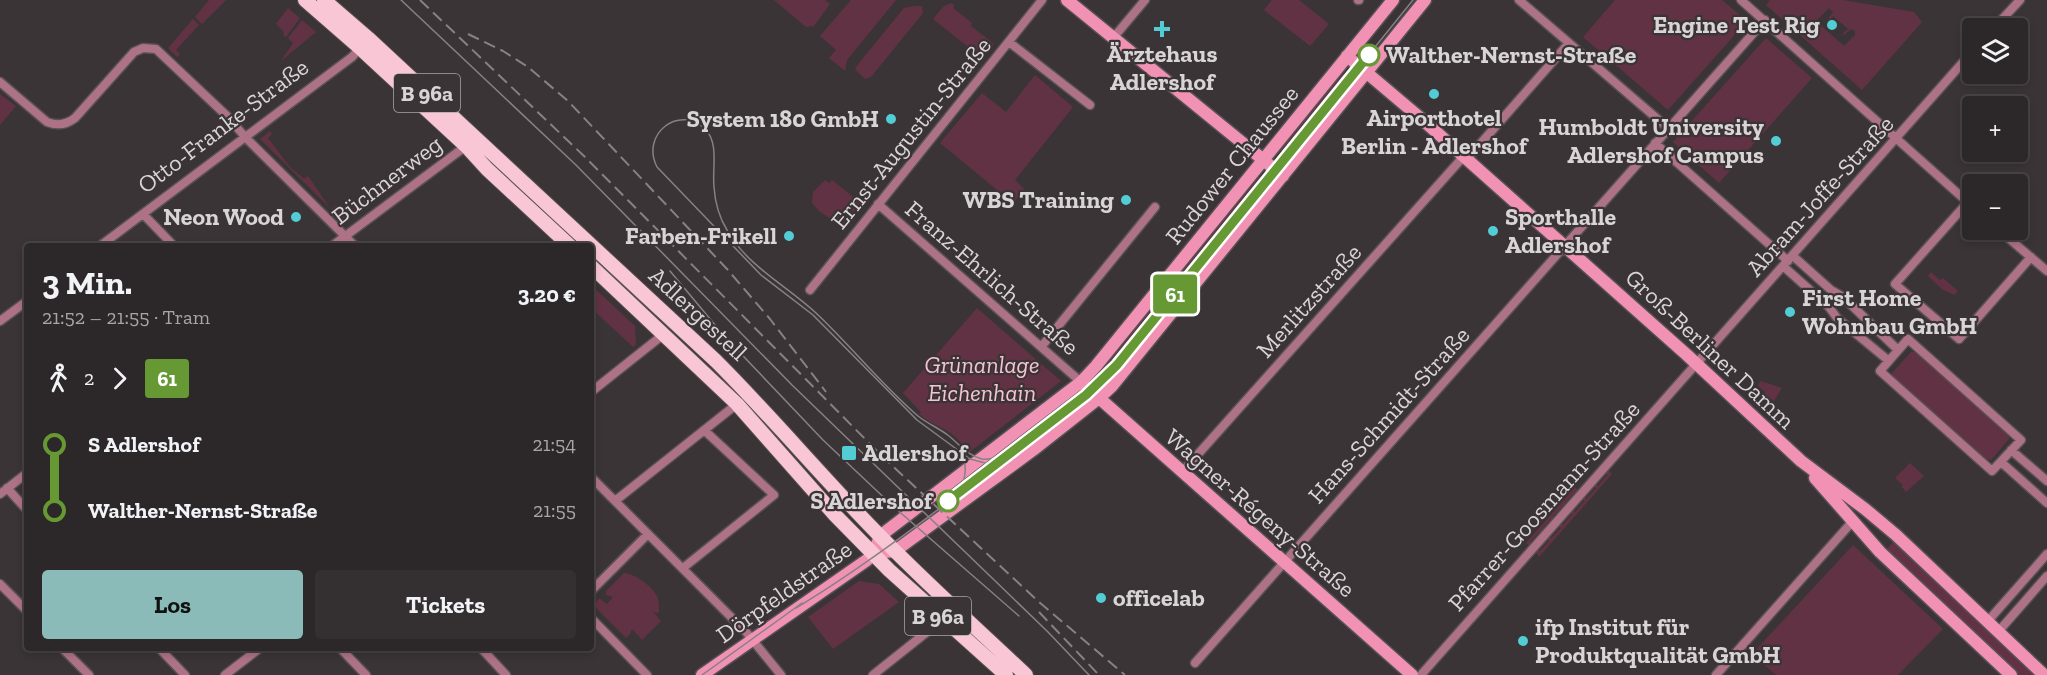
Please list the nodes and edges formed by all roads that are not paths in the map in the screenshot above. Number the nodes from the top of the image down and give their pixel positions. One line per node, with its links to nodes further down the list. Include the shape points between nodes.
1 (305, 0): 15 (main road, Adlergestell / B 96a)
2 (324, 0): 15 (main road, Adlergestell / B 96a)
3 (1042, 0): 14 (street, Ernst-Augustin-Straße)
4 (1067, 0): 13 (main road)
5 (1145, 0): 13 (street)
6 (1393, 0): 17 (main road, Rudower Chaussee)
7 (1425, 0): 19 (main road, Rudower Chaussee)
8 (1519, 0): 16 (street)
9 (1741, 0): 12 (street)
10 (2020, 0): 11 (street)
11 (2003, 18)
12 (1765, 20): 22 (street, Hans-Schmidt-Straße); 24 (street)
13 (1114, 37): 28 (main road)
14 (1009, 42): 21 (street); 31 (street, Ernst-Augustin-Straße)
15 (364, 43): 23 (street, Otto-Franke-Straße, via 352,57); 26 (main road, Adlergestell / B 96a); 42 (main road, Adlergestell / B 96a)
16 (1569, 43): 22 (street); 27 (street, Merlitzstraße)
17 (1347, 56): 19 (main road, Groß-Berliner Damm); 28 (main road, Rudower Chaussee)
18 (1962, 63): 24 (street, Abram-Joffe-Straße)
19 (1367, 72): 27 (main road, Groß-Berliner Damm); 29 (main road, Rudower Chaussee)
20 (0, 82): 23 (street, via 47,122 62,125 75,118 134,52 156,49)
21 (1090, 105)
22 (1668, 128): 25 (street, Hans-Schmidt-Straße)
23 (246, 138): 34 (street, Otto-Franke-Straße); 35 (street)
24 (1897, 138): 30 (street); 46 (street, Abram-Joffe-Straße)
25 (1655, 143): 43 (street, Hans-Schmidt-Straße); 46 (street)
26 (466, 146): 35 (street, Büchnerweg); 41 (main road, Adlergestell / B 96a)
27 (1465, 158): 43 (main road, Groß-Berliner Damm); 65 (street, Merlitzstraße)
28 (1263, 159): 29 (main road); 57 (main road, Rudower Chaussee)
29 (1283, 176): 59 (main road, Rudower Chaussee)
30 (1962, 197)
31 (878, 204): 49 (street, Ernst-Augustin-Straße); 53 (street, Franz-Ehrlich-Straße)
32 (1155, 207): 53 (street)
33 (1962, 213): 45 (street, via 1895,284 1959,339)
34 (143, 214): 37 (street, Otto-Franke-Straße); 38 (street)
35 (345, 236): 39 (street, Büchnerweg); 40 (street)
36 (2011, 240): 45 (street)
37 (104, 243)
38 (171, 243)
39 (336, 243)
40 (353, 243)
41 (567, 243)
42 (585, 243)
43 (1563, 245): 56 (main road, Groß-Berliner Damm); 80 (street, Hans-Schmidt-Straße)
44 (594, 251): 76 (main road, Adlergestell / B 96a, via 760,404)
45 (2031, 257): 48 (street)
46 (1788, 261): 54 (street, via 1843,297); 55 (street, via 1837,318); 56 (street, Abram-Joffe-Straße)
47 (594, 269): 52 (main road, Adlergestell / B 96a)
48 (2047, 271)
49 (810, 290)
50 (24, 303): 51 (street)
51 (0, 321)
52 (664, 334): 58 (street); 60 (main road, Adlergestell / B 96a)
53 (1042, 346): 57 (street, Franz-Ehrlich-Straße)
54 (1898, 350): 55 (street); 62 (street, via 1908,339 2021,440)
55 (1889, 361): 64 (street, via 1880,371 1992,471)
56 (1697, 364): 63 (main road, Groß-Berliner Damm); 109 (street, Pfarrer-Goosmann-Straße)
57 (1081, 382): 59 (main road, Wagner-Régeny-Straße); 76 (main road, Rudower Chaussee)
58 (594, 390)
59 (1099, 399): 65 (main road, Wagner-Régeny-Straße); 77 (main road, Rudower Chaussee)
60 (737, 404): 61 (street); 78 (main road, Adlergestell / B 96a)
61 (704, 430): 70 (street); 81 (street, via 774,495)
62 (2011, 450): 64 (street); 68 (street)
63 (1801, 461): 73 (main road, Groß-Berliner Damm); 74 (main road, Groß-Berliner Damm)
64 (2001, 462): 71 (street)
65 (1183, 471): 80 (main road, Wagner-Régeny-Straße)
66 (24, 475): 69 (street)
67 (594, 480): 70 (street)
68 (2047, 481)
69 (4, 491): 72 (street)
70 (615, 501): 75 (street)
71 (2047, 503)
72 (24, 508)
73 (1865, 509): 74 (main road); 88 (main road, Groß-Berliner Damm)
74 (1852, 522): 110 (street); 111 (main road, Groß-Berliner Damm)
75 (648, 534): 81 (street); 84 (street)
76 (880, 536): 77 (main road, Adlergestell / B 96a); 78 (main road, Dörpfeldstraße)
77 (895, 551): 78 (main road, Rudower Chaussee); 107 (main road, Adlergestell / B 96a)
78 (874, 554): 86 (main road, Adlergestell / B 96a); 90 (main road, Dörpfeldstraße)
79 (2047, 554): 88 (street)
80 (1285, 562): 96 (street, Hans-Schmidt-Straße); 108 (main road, Wagner-Régeny-Straße)
81 (683, 568): 90 (street)
82 (2047, 576): 89 (street)
83 (0, 584): 85 (street)
84 (594, 588)
85 (24, 608)
86 (942, 620): 105 (street); 106 (main road, Adlergestell / B 96a)
87 (594, 621): 102 (street)
88 (1987, 622): 89 (main road, Groß-Berliner Damm)
89 (1998, 632): 112 (main road, Groß-Berliner Damm)
90 (753, 640): 103 (main road, Dörpfeldstraße); 104 (street)
91 (65, 651): 97 (street)
92 (162, 651): 98 (street)
93 (256, 651): 99 (street)
94 (343, 651): 100 (street)
95 (484, 651): 101 (street)
96 (1195, 663)
97 (89, 675)
98 (185, 675)
99 (225, 675)
100 (366, 675)
101 (506, 675)
102 (647, 675)
103 (702, 675)
104 (781, 675)
105 (873, 675)
106 (1006, 675)
107 (1026, 675)
108 (1412, 675)
109 (1421, 675)
110 (1716, 675)
111 (2011, 675)
112 (2043, 675)

